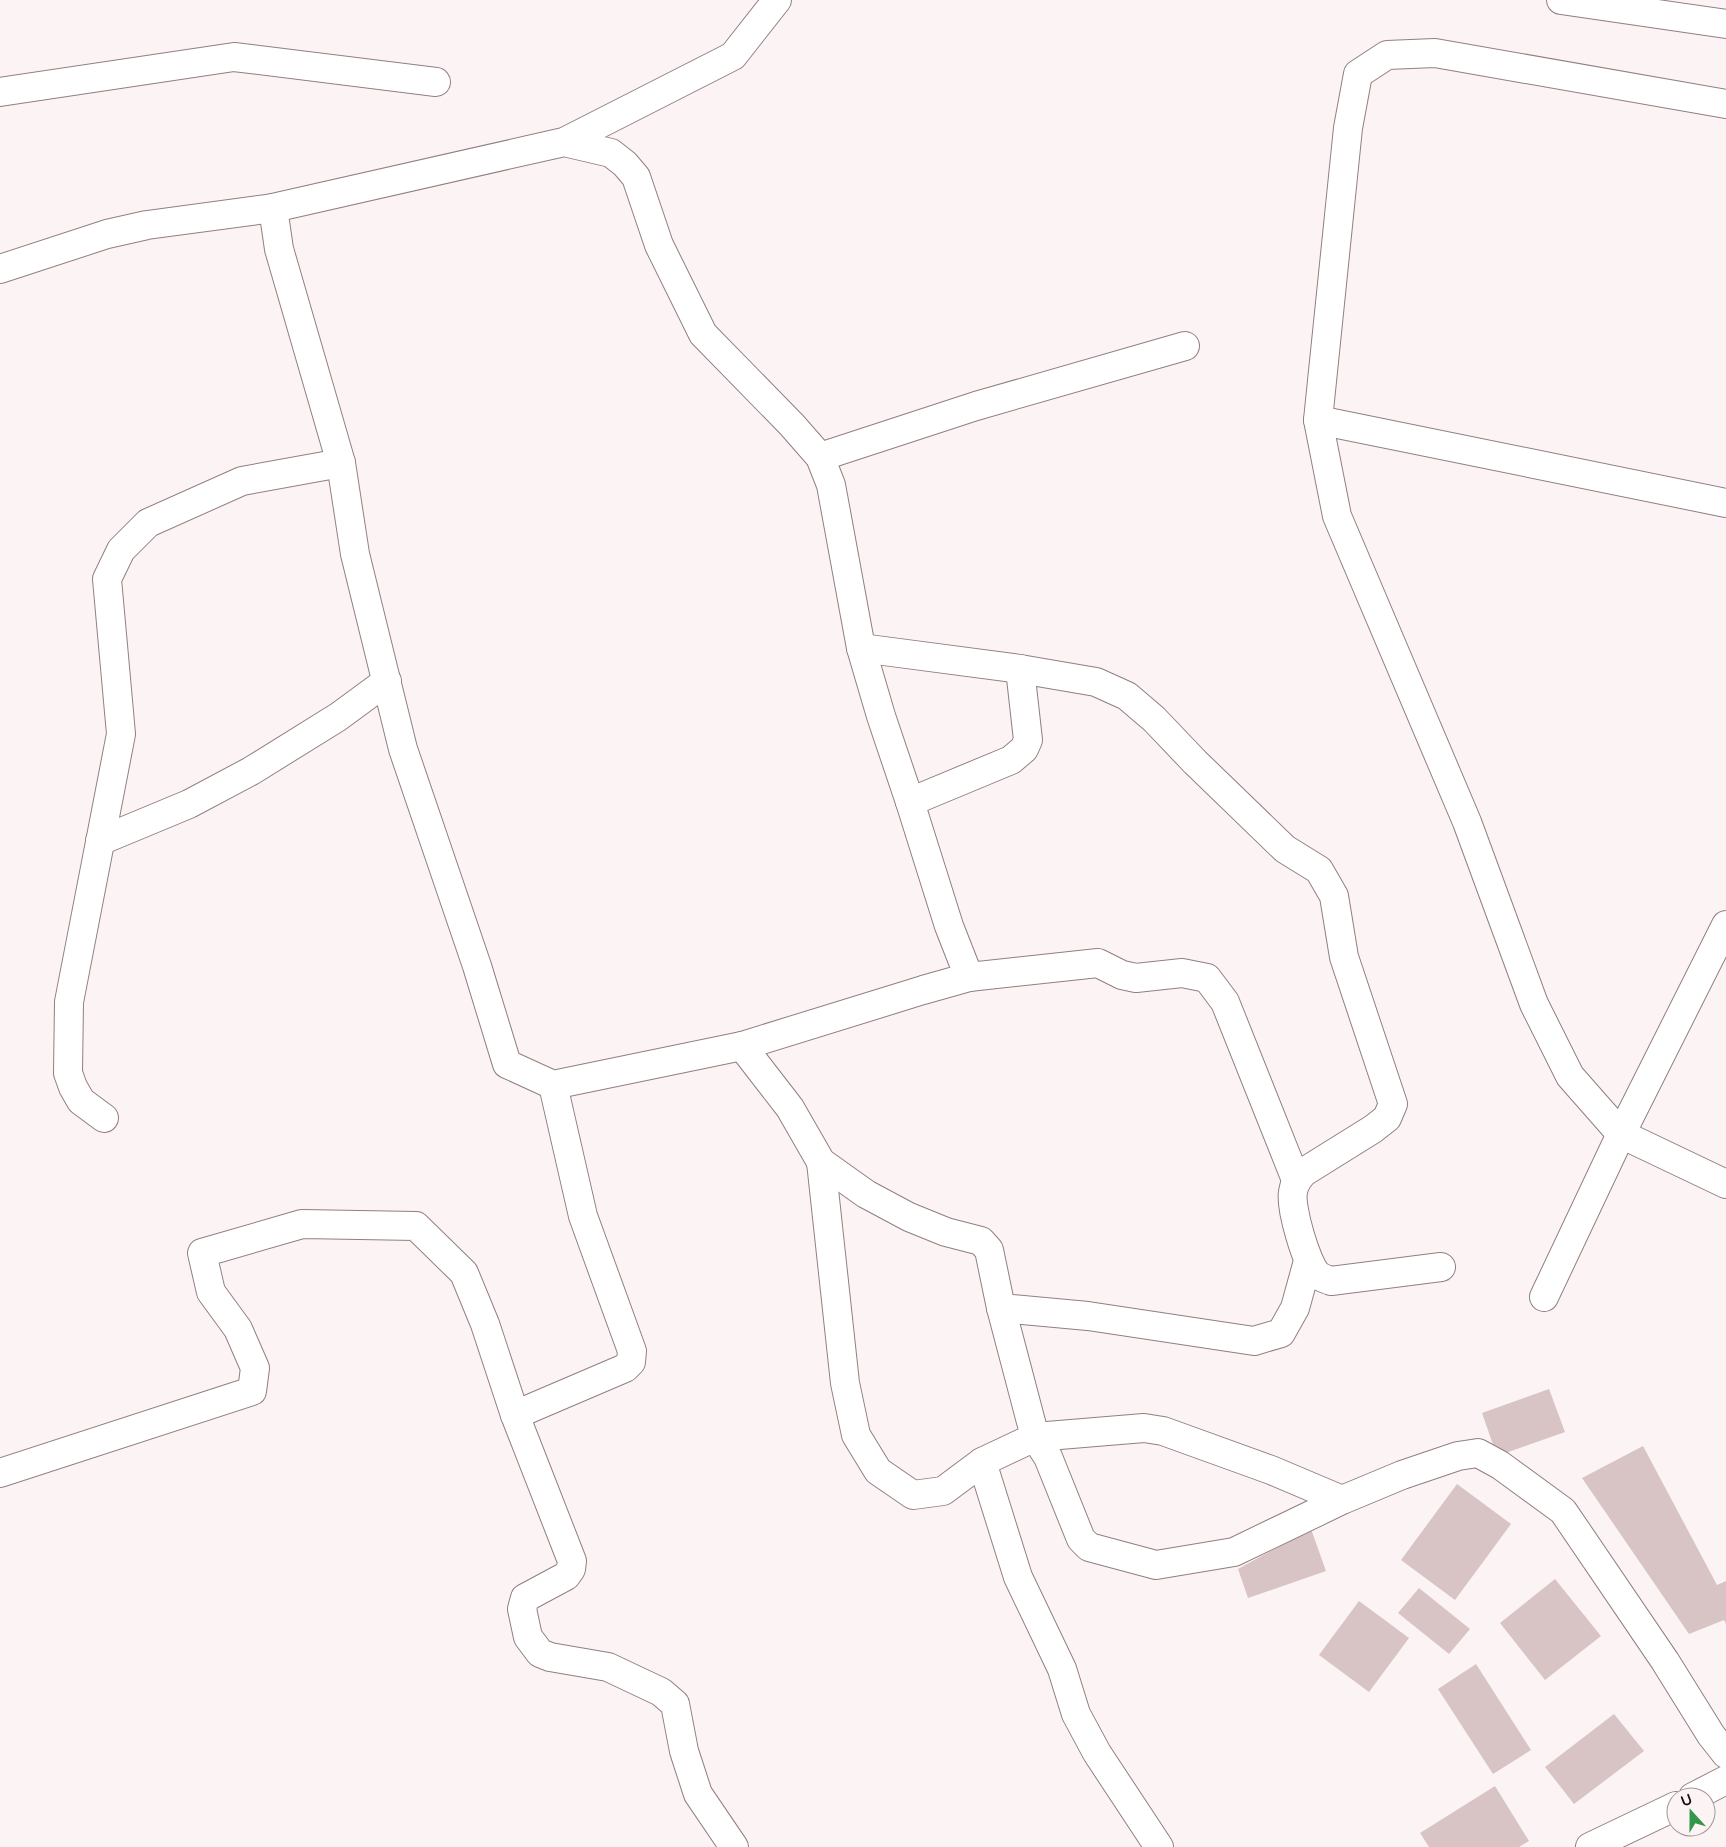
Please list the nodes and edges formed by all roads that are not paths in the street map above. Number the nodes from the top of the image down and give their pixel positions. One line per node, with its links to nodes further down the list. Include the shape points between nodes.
1 (1561, 0): 3 (street)
2 (767, 5): 7 (street, via 733,56)
3 (1726, 24)
4 (436, 82): 5 (street, via 234,57)
5 (0, 92)
6 (1726, 104): 11 (street, via 1435,53 1387,55 1358,74 1348,128)
7 (564, 142): 8 (street); 12 (street, via 611,153 636,177 659,245 703,334)
8 (273, 208): 9 (street, via 139,226); 13 (street, via 279,249)
9 (0, 269)
10 (1185, 346): 12 (street, via 976,406)
11 (1318, 420): 14 (street); 25 (street, via 1337,516 1467,822 1534,1004 1570,1076)
12 (820, 457): 15 (street, via 831,485)
13 (341, 463): 17 (street, via 355,554); 19 (street, via 242,481 148,523 121,550 107,579 122,734)
14 (1726, 504)
15 (861, 648): 16 (street); 18 (street, via 880,716)
16 (1020, 669): 18 (street, via 1028,740 1024,750 1011,760); 27 (street, via 1096,682 1126,696 1154,719 1285,849 1318,870 1334,896 1344,957 1393,1104 1387,1118 1373,1129)
17 (387, 681): 19 (street, via 338,717 252,771 188,804); 23 (street, via 404,749 507,1064)
18 (910, 802): 21 (street)
19 (100, 841): 24 (street, via 69,1002 68,1073 81,1101)
20 (1726, 925): 25 (street)
21 (969, 978): 22 (street); 27 (street, via 1098,963 1136,978 1182,973 1207,978 1224,1002)
22 (742, 1046): 23 (street); 26 (street, via 790,1108)
23 (552, 1085): 33 (street, via 584,1216 632,1351 631,1362 625,1368)
24 (104, 1118)
25 (1621, 1134): 28 (street); 31 (street)
26 (821, 1162): 32 (street, via 866,1194 909,1217 946,1232 981,1241 989,1250); 35 (street, via 845,1383 856,1435 878,1471 913,1495 943,1491)
27 (1296, 1180): 29 (street, via 1292,1194)
28 (1726, 1184)
29 (1308, 1261): 30 (street, via 1316,1274 1331,1281); 32 (street, via 1294,1308 1281,1333 1254,1341 1088,1316)
30 (1441, 1267)
31 (1544, 1296)
32 (1001, 1308): 34 (street)
33 (516, 1416): 36 (street, via 464,1273 416,1226 302,1224 202,1254 211,1292 238,1329 255,1368 252,1391); 42 (street, via 572,1560 566,1576 525,1598 522,1609 532,1645 550,1657 608,1667 661,1692 675,1704 684,1751 698,1794)
34 (1035, 1437): 35 (street); 37 (street, via 1144,1428 1163,1431); 37 (street, via 1048,1457 1081,1539 1089,1547 1156,1566 1234,1552)
35 (982, 1462): 43 (street, via 1018,1577 1062,1669 1076,1714 1097,1753)
36 (0, 1473)
37 (1342, 1500): 38 (street, via 1458,1456 1478,1453 1500,1465 1563,1512)
38 (1726, 1754)
39 (1726, 1780): 40 (street)
40 (1712, 1787)
41 (1666, 1811): 44 (street)
42 (734, 1847)
43 (1159, 1847)
44 (1590, 1847)

